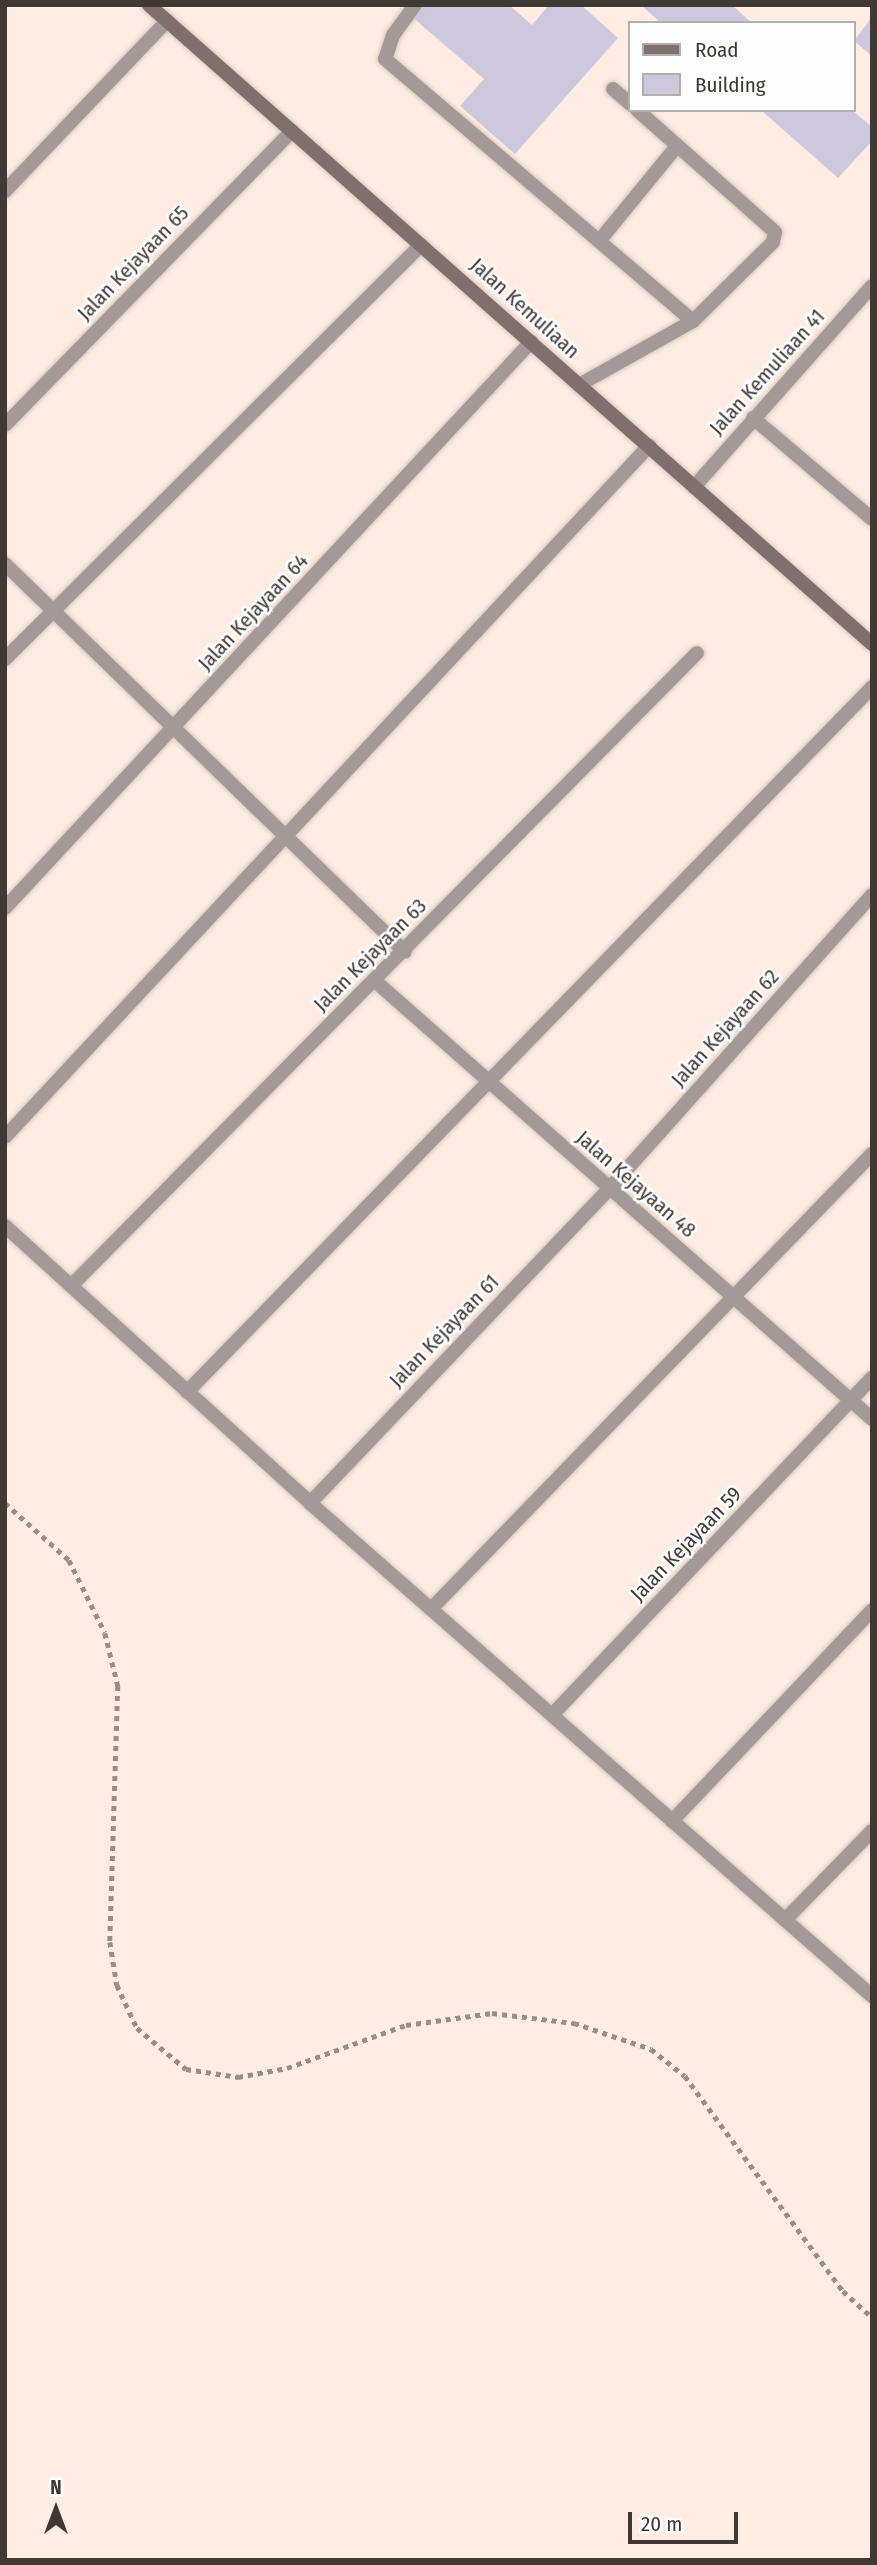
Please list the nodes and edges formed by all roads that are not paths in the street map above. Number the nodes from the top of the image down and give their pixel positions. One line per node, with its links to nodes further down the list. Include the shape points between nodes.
1 (149, 5): 3 (street, Jalan Kemuliaan)
2 (415, 5): 10 (street, via 393,35 385,59)
3 (167, 21): 7 (street, Jalan Kemuliaan); 9 (street)
4 (613, 89): 5 (street)
5 (628, 102)
6 (639, 112): 8 (street)
7 (292, 131): 11 (street, Jalan Kemuliaan); 17 (street, Jalan Kejayaan 65)
8 (677, 146): 10 (street); 13 (street, via 775,232 773,242)
9 (5, 191)
10 (600, 240): 13 (street)
11 (421, 244): 14 (street, Jalan Kemuliaan); 22 (street)
12 (870, 291): 16 (street, Jalan Kemuliaan 41)
13 (693, 321): 15 (street)
14 (531, 342): 15 (street, Jalan Kemuliaan); 27 (street, Jalan Kejayaan 64)
15 (579, 385): 18 (street, Jalan Kemuliaan)
16 (753, 418): 19 (street, Jalan Kemuliaan 41); 20 (street)
17 (5, 425)
18 (649, 446): 19 (street, Jalan Kemuliaan); 28 (street)
19 (694, 487): 23 (street, Jalan Kemuliaan)
20 (872, 519)
21 (5, 564): 22 (street)
22 (53, 610): 25 (street); 27 (street)
23 (872, 643)
24 (697, 653): 31 (street, Jalan Kejayaan 63)
25 (5, 659)
26 (872, 687): 33 (street)
27 (174, 728): 28 (street); 30 (street, Jalan Kejayaan 64)
28 (284, 834): 31 (street); 34 (street)
29 (872, 895): 36 (street, Jalan Kejayaan 62)
30 (5, 908)
31 (405, 952): 32 (street, Jalan Kejayaan 63)
32 (374, 981): 33 (street, Jalan Kejayaan 48); 38 (street, Jalan Kejayaan 63)
33 (489, 1082): 36 (street, Jalan Kejayaan 48); 41 (street)
34 (5, 1137)
35 (872, 1154): 39 (street)
36 (609, 1188): 39 (street, Jalan Kejayaan 48); 44 (street, Jalan Kejayaan 61)
37 (5, 1226): 38 (street)
38 (71, 1286): 41 (street)
39 (734, 1298): 42 (street, Jalan Kejayaan 48); 45 (street)
40 (872, 1378): 42 (street, Jalan Kejayaan 59)
41 (187, 1392): 44 (street)
42 (851, 1401): 43 (street, Jalan Kejayaan 48); 47 (street, Jalan Kejayaan 59)
43 (872, 1419)
44 (310, 1503): 45 (street)
45 (431, 1609): 47 (street)
46 (872, 1610): 48 (street)
47 (552, 1715): 48 (street)
48 (672, 1821): 50 (street)
49 (872, 1831): 50 (street)
50 (785, 1920): 51 (street)
51 (872, 1996)

